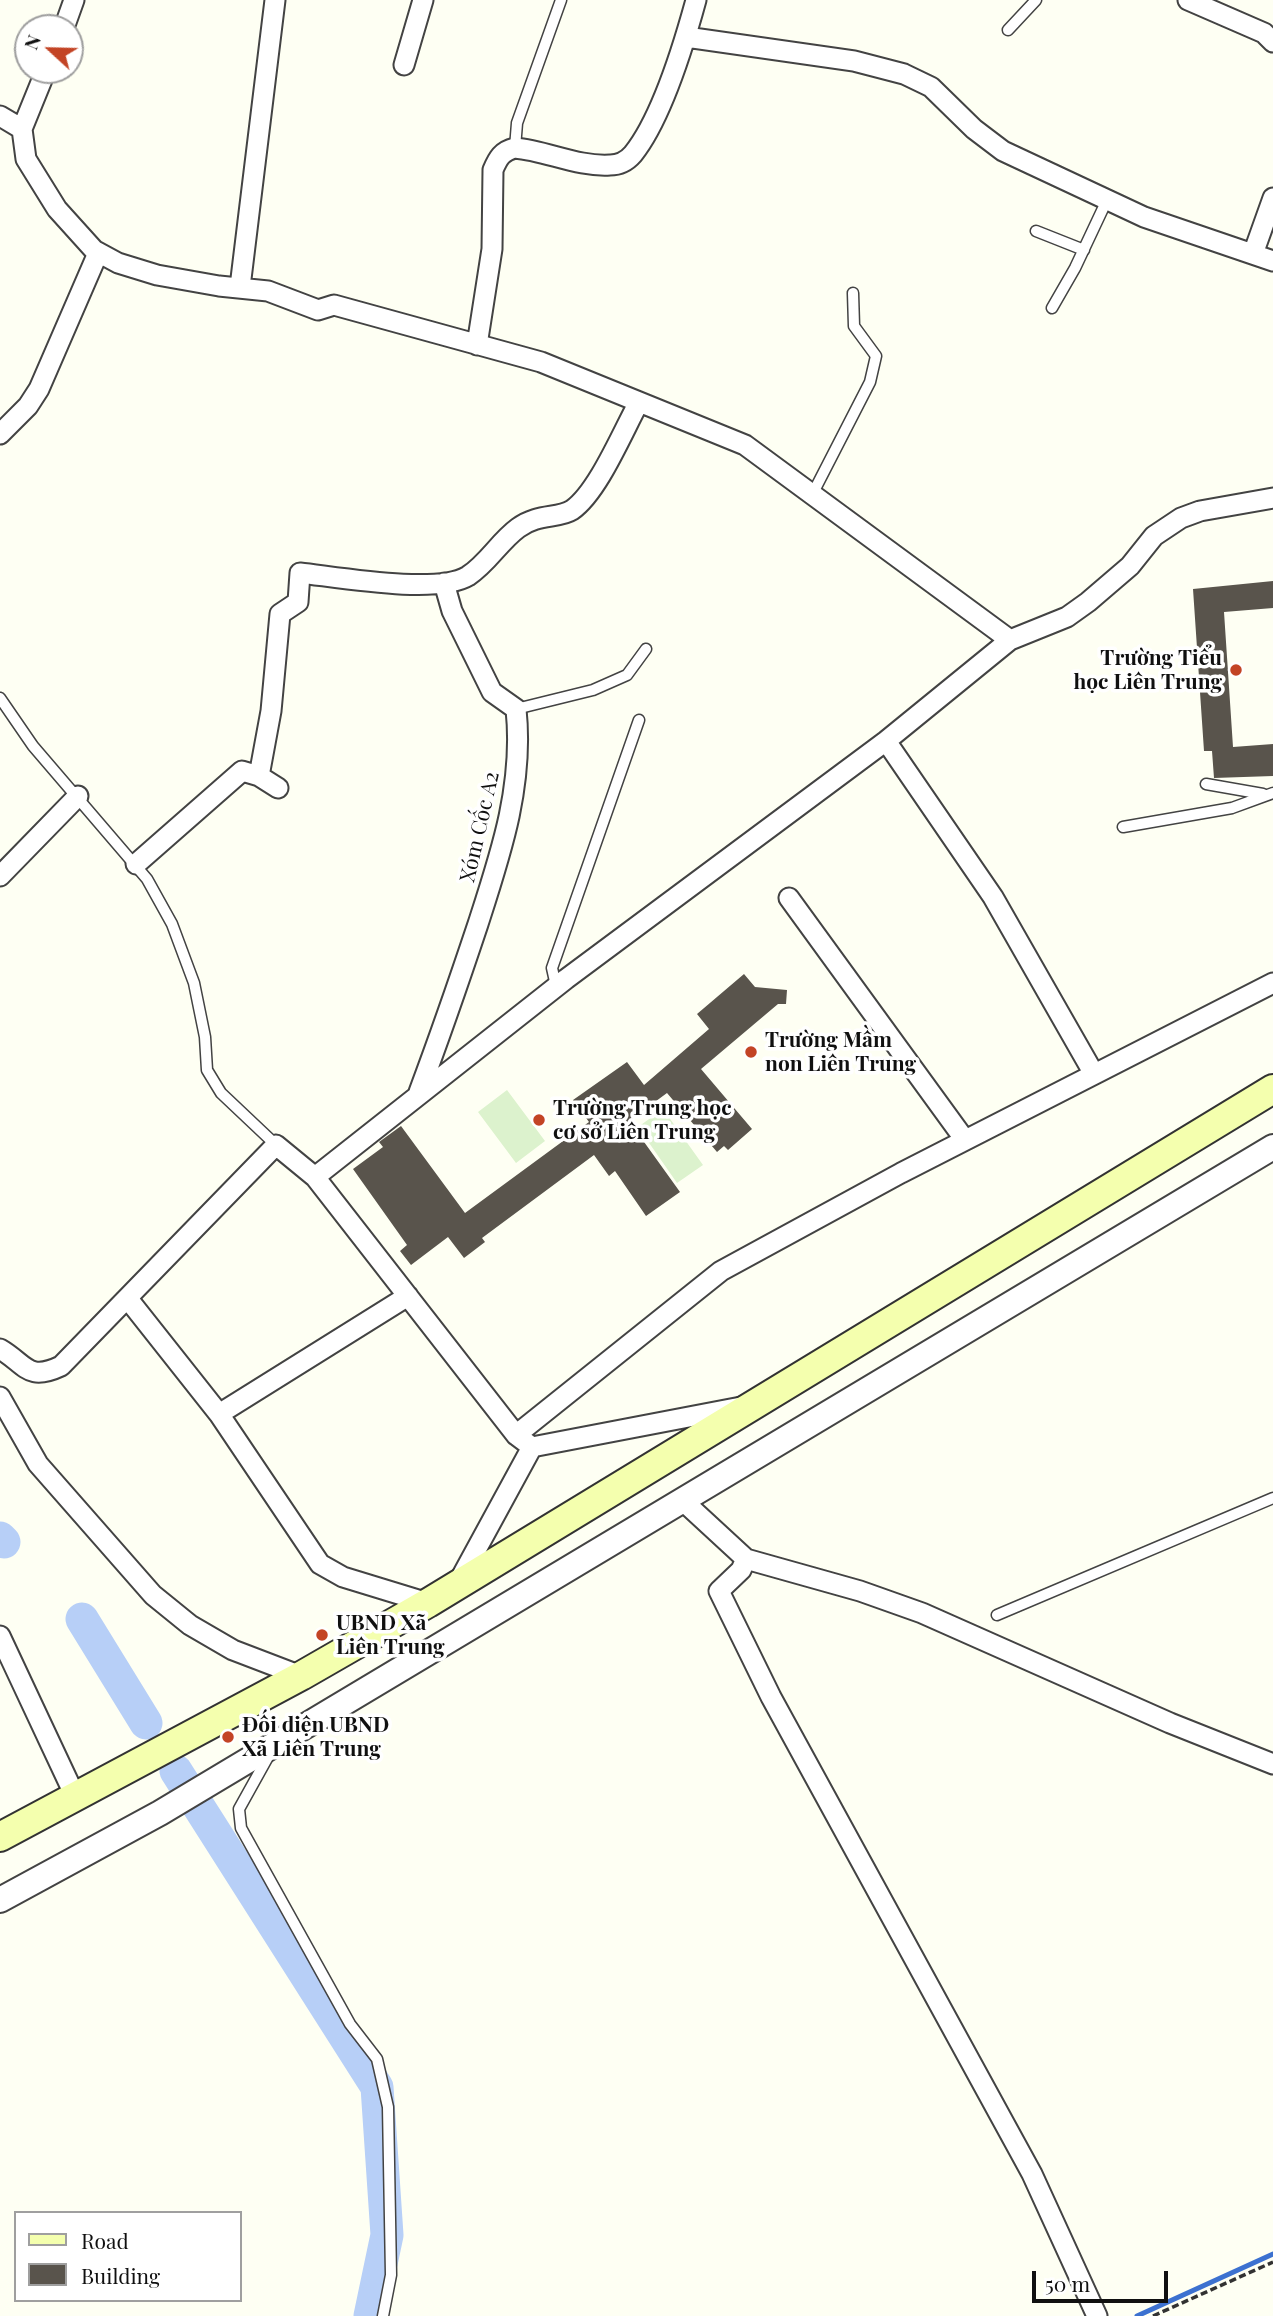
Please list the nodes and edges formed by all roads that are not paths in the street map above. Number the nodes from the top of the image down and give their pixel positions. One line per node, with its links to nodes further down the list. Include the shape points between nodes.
1 (275, 0): 22 (street)
2 (423, 0): 10 (street)
3 (561, 0): 14 (lane, via 517,123)
4 (696, 0): 8 (street)
5 (1036, 0): 7 (lane)
6 (1188, 0): 9 (street, via 1264,33)
7 (1008, 30)
8 (686, 37): 14 (street, via 655,115 623,163 585,163); 16 (street, via 854,61 904,74 931,87 1003,151)
9 (1273, 42)
10 (404, 65)
11 (40, 84): 13 (street)
12 (0, 116): 13 (street)
13 (22, 129): 19 (street, via 34,177)
14 (515, 148): 25 (street, via 504,151 493,170 492,249)
15 (1273, 198): 20 (street)
16 (1107, 200): 18 (lane); 20 (street)
17 (1036, 231): 18 (lane)
18 (1084, 250): 24 (lane)
19 (98, 253): 22 (street, via 157,275); 27 (street, via 39,389)
20 (1253, 254): 21 (street)
21 (1273, 261)
22 (240, 287): 25 (street, via 268,291 318,310 334,305)
23 (853, 293): 28 (lane, via 854,326 876,356 870,382)
24 (1052, 308)
25 (477, 345): 26 (street, via 541,362)
26 (639, 402): 28 (street, via 745,445); 30 (street, via 593,485 573,509 531,520 466,578)
27 (0, 434)
28 (813, 493): 31 (street)
29 (1273, 498): 31 (street, via 1181,517 1154,536 1120,575 1088,602 1066,617)
30 (444, 583): 34 (street, via 452,611 492,692); 37 (street, via 375,582 299,573 298,602 280,614 271,711)
31 (1010, 640): 36 (street)
32 (646, 649): 34 (lane, via 627,675 593,690)
33 (0, 698): 41 (lane, via 33,746)
34 (516, 709): 50 (street, Xóm Cốc A2, via 517,771 503,842 448,1018)
35 (639, 720): 47 (lane, via 552,968)
36 (886, 741): 47 (street); 48 (street, via 993,897)
37 (259, 776): 39 (street); 43 (street, via 242,771)
38 (1206, 784): 40 (lane)
39 (278, 788)
40 (1270, 793): 42 (lane, via 1232,808)
41 (78, 796): 43 (lane); 44 (street)
42 (1123, 827)
43 (136, 864): 53 (lane, via 172,924 194,983 207,1070 221,1093)
44 (0, 876)
45 (789, 898): 52 (street)
46 (1273, 983): 48 (street)
47 (556, 986): 50 (street)
48 (1094, 1074): 52 (street)
49 (1273, 1078): 51 (street)
50 (419, 1093): 55 (street)
51 (1264, 1095): 60 (main road)
52 (965, 1140): 62 (street, via 720,1271)
53 (276, 1145): 55 (street); 57 (street)
54 (1273, 1147): 65 (street)
55 (315, 1177): 56 (street)
56 (408, 1296): 61 (street); 62 (street)
57 (128, 1299): 58 (street, via 69,1359 49,1372 22,1368); 61 (street)
58 (0, 1349)
59 (0, 1397): 71 (street, via 38,1464 153,1595 190,1625 233,1650)
60 (759, 1403): 63 (street); 67 (main road)
61 (219, 1414): 68 (street, via 320,1564 343,1577)
62 (516, 1435): 63 (street)
63 (532, 1447): 67 (street)
64 (1273, 1498): 69 (lane)
65 (682, 1500): 66 (street); 72 (street)
66 (746, 1559): 73 (street, via 922,1613); 78 (street, via 719,1591 771,1697 1032,2174)
67 (458, 1583): 68 (main road)
68 (428, 1603): 71 (main road)
69 (998, 1615)
70 (0, 1636): 74 (street)
71 (301, 1676): 74 (main road)
72 (278, 1741): 76 (street, via 160,1813); 77 (lane, via 239,1809 241,1828 350,2024 377,2059 388,2107 391,2274)
73 (1273, 1764)
74 (75, 1796): 75 (main road)
75 (0, 1837)
76 (0, 1900)
77 (383, 2316)
78 (1097, 2316)

